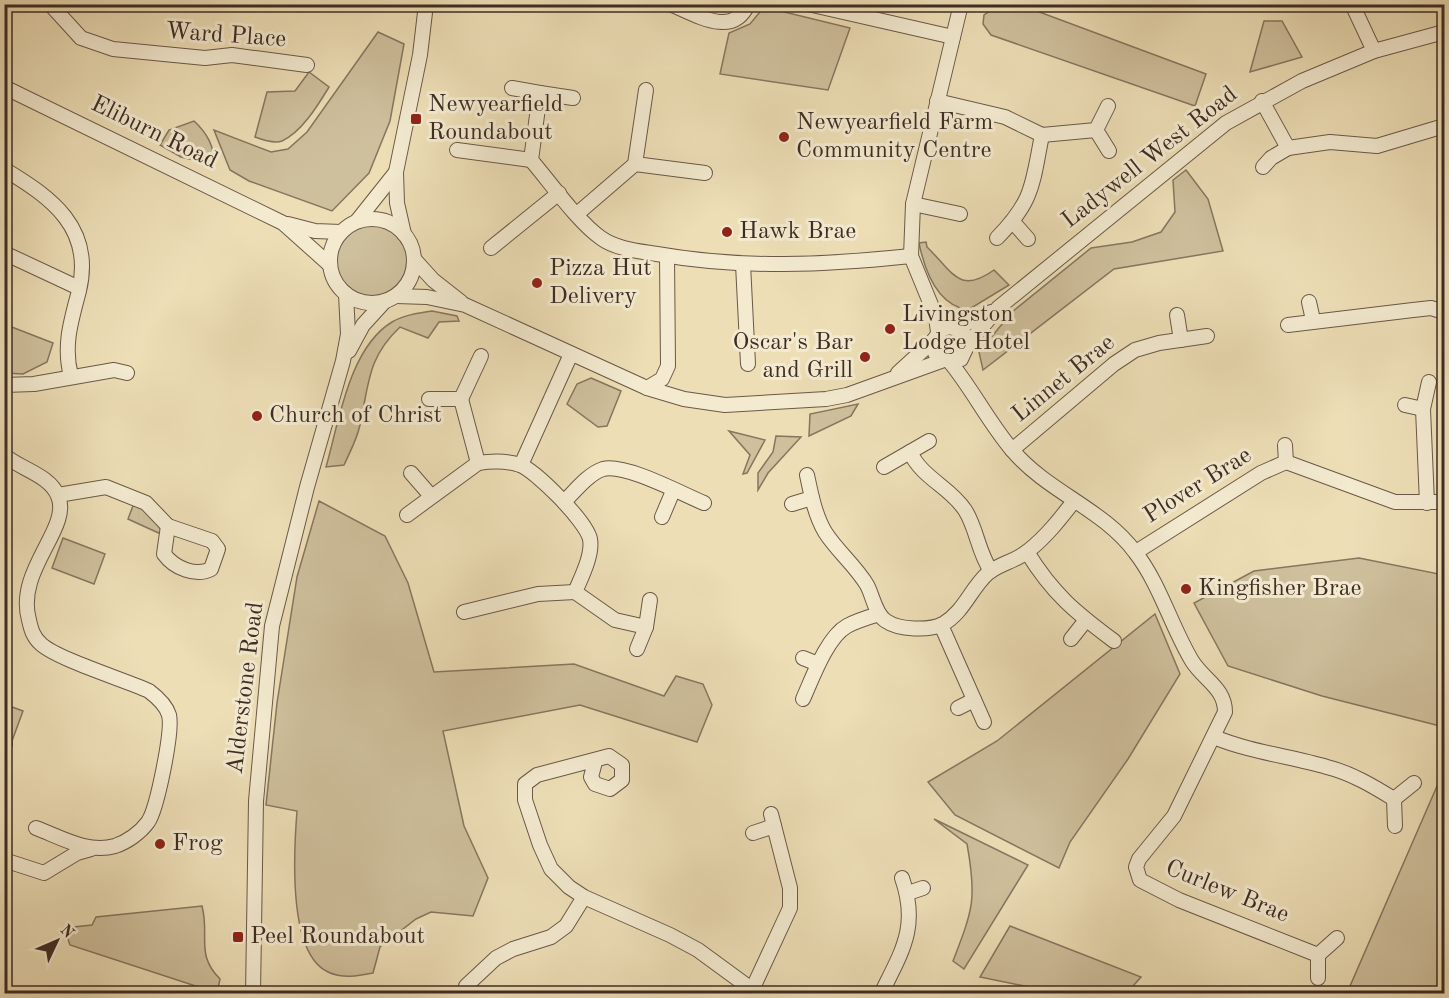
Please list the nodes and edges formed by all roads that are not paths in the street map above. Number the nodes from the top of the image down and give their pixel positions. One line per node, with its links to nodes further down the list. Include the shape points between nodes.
1 (50, 4): 11 (street, Ward Place, via 81,38 113,49 205,58 232,55)
2 (426, 4): 30 (street, via 420,55)
3 (748, 4): 7 (street, via 739,19 728,24)
4 (808, 4): 9 (street)
5 (961, 4): 9 (street)
6 (1352, 4): 10 (street)
7 (672, 5)
8 (1444, 32): 10 (street, Ladywell West Road)
9 (953, 37): 17 (street)
10 (1374, 51): 18 (street, Ladywell West Road)
11 (307, 65)
12 (4, 87): 38 (street, Eliburn Road)
13 (512, 88): 15 (street)
14 (646, 90): 27 (street)
15 (540, 93): 16 (street); 26 (street)
16 (573, 98)
17 (937, 101): 22 (street, via 1005,117); 33 (street)
18 (1262, 101): 23 (street); 56 (street, Ladywell West Road, via 1192,148)
19 (1108, 106): 21 (street)
20 (1444, 126): 23 (street, via 1377,146 1330,142)
21 (1096, 130): 22 (street); 25 (street)
22 (1042, 135): 37 (street, via 1029,199)
23 (1288, 148): 28 (street)
24 (457, 150): 26 (street)
25 (1109, 152)
26 (531, 160): 32 (street)
27 (635, 164): 31 (street); 34 (street)
28 (1263, 167)
29 (4, 169): 50 (street, via 38,190 68,217 82,264)
30 (396, 172): 36 (street); 40 (street)
31 (705, 173)
32 (559, 193): 34 (street); 43 (street)
33 (913, 204): 35 (street); 46 (street)
34 (577, 214): 45 (street, via 601,238 627,249)
35 (960, 214)
36 (357, 221): 39 (street); 40 (street, via 391,223)
37 (1012, 222): 41 (street); 42 (street)
38 (283, 223): 39 (street, Eliburn Road); 49 (street, Eliburn Road)
39 (341, 232): 49 (street, via 332,248)
40 (404, 234): 47 (street)
41 (997, 238)
42 (1028, 239)
43 (491, 248)
44 (4, 253): 50 (street)
45 (667, 256): 48 (street); 77 (street, via 668,366 662,379)
46 (911, 256): 48 (street, via 823,265); 51 (street)
47 (414, 259): 53 (street, via 413,273 406,286); 55 (street, Ladywell West Road)
48 (743, 264): 70 (street)
49 (330, 265): 52 (street, via 335,282)
50 (79, 288): 72 (street, via 66,343)
51 (927, 293): 61 (street); 63 (street, via 936,317)
52 (346, 294): 53 (street, via 371,304); 68 (street, Alderstone Road, via 348,334)
53 (390, 299): 55 (street, Ladywell West Road, via 427,297); 68 (street, Alderstone Road, via 363,325)
54 (1309, 302): 59 (street)
55 (465, 305): 66 (street, Ladywell West Road)
56 (998, 308): 61 (street, Ladywell West Road); 65 (street, Ladywell West Road)
57 (1444, 312): 59 (street, via 1431,309)
58 (1177, 315): 64 (street)
59 (1313, 320): 60 (street)
60 (1288, 325)
61 (954, 327): 63 (street, Ladywell West Road); 65 (street, via 963,332)
62 (1207, 336): 64 (street, Linnet Brae)
63 (936, 337): 69 (street, via 935,352); 73 (street, Ladywell West Road)
64 (1181, 340): 84 (street, Linnet Brae, via 1135,350)
65 (966, 350): 69 (street, Ladywell West Road); 76 (street)
66 (571, 354): 77 (street, Ladywell West Road); 89 (street)
67 (481, 356): 79 (street)
68 (343, 361): 143 (street, Alderstone Road, via 272,626 256,801)
69 (947, 361): 73 (street, Ladywell West Road); 76 (street)
70 (748, 364)
71 (126, 373): 72 (street, via 114,370)
72 (71, 376): 75 (street, via 34,384)
73 (887, 381): 77 (street, Ladywell West Road, via 826,399 770,404 725,405)
74 (1429, 382): 81 (street)
75 (4, 385)
76 (971, 387): 84 (street)
77 (647, 388)
78 (429, 399): 79 (street)
79 (461, 399): 88 (street)
80 (1405, 405): 81 (street)
81 (1423, 409): 101 (street)
82 (929, 441): 85 (street)
83 (1284, 445): 87 (street, Plover Brae)
84 (1012, 450): 97 (street, via 1032,471)
85 (910, 452): 90 (street); 108 (street, via 923,472 963,507)
86 (4, 455): 94 (street, via 45,481)
87 (1286, 462): 101 (street, Plover Brae, via 1395,502); 107 (street, Plover Brae, via 1260,473)
88 (478, 463): 89 (street); 95 (street)
89 (521, 465): 98 (street)
90 (884, 467)
91 (411, 473): 95 (street)
92 (807, 475): 96 (street)
93 (673, 491): 98 (street, via 620,469 604,469 592,475); 100 (street); 104 (street)
94 (58, 495): 105 (street, via 106,487 146,503); 132 (street, via 60,520 36,563 25,601 32,633 41,644 61,655 149,691 169,714 170,730 154,811 135,836 114,846)
95 (431, 496): 103 (street)
96 (812, 498): 102 (street); 112 (street, via 823,530 863,579)
97 (1074, 501): 106 (street, via 1050,532); 107 (street)
98 (564, 502): 109 (street, via 582,521 590,540)
99 (1444, 502): 101 (street, Plover Brae)
100 (704, 503)
101 (1427, 503)
102 (792, 504)
103 (407, 515)
104 (662, 517)
105 (168, 526)
106 (1027, 552): 108 (street); 113 (street, via 1051,589)
107 (1136, 552): 125 (street, Curlew Brae, via 1187,653 1225,700 1225,712)
108 (991, 571): 114 (street, via 955,616)
109 (575, 592): 111 (street, via 538,594); 115 (street, via 615,620)
110 (650, 600): 115 (street)
111 (464, 612)
112 (879, 614): 114 (street, via 900,627); 120 (street, via 839,632)
113 (1086, 621): 116 (street); 117 (street)
114 (941, 625): 122 (street)
115 (646, 627): 118 (street)
116 (1071, 639)
117 (1114, 641)
118 (637, 649)
119 (803, 658): 120 (street)
120 (818, 664): 121 (street)
121 (803, 699)
122 (974, 700): 123 (street); 124 (street)
123 (958, 708)
124 (984, 722)
125 (1214, 737): 128 (street, via 1236,746 1328,767); 139 (street, Curlew Brae, via 1174,816 1139,860 1140,880 1179,900)
126 (595, 762): 137 (street, via 537,775 525,784 524,791 540,845 552,869)
127 (1414, 783): 128 (street)
128 (1394, 799): 129 (street)
129 (1395, 826)
130 (36, 828): 132 (street)
131 (753, 833): 142 (street, via 773,820 790,888 790,908)
132 (91, 849): 133 (street, via 44,873)
133 (4, 860)
134 (902, 878): 136 (street)
135 (923, 888): 136 (street)
136 (908, 893): 144 (street, via 910,930)
137 (585, 897): 141 (street, via 566,926 551,937 496,958); 142 (street, via 670,934)
138 (1337, 938): 139 (street)
139 (1318, 955): 140 (street)
140 (1318, 978)
141 (466, 986)
142 (755, 992)
143 (253, 993)
144 (881, 993)

